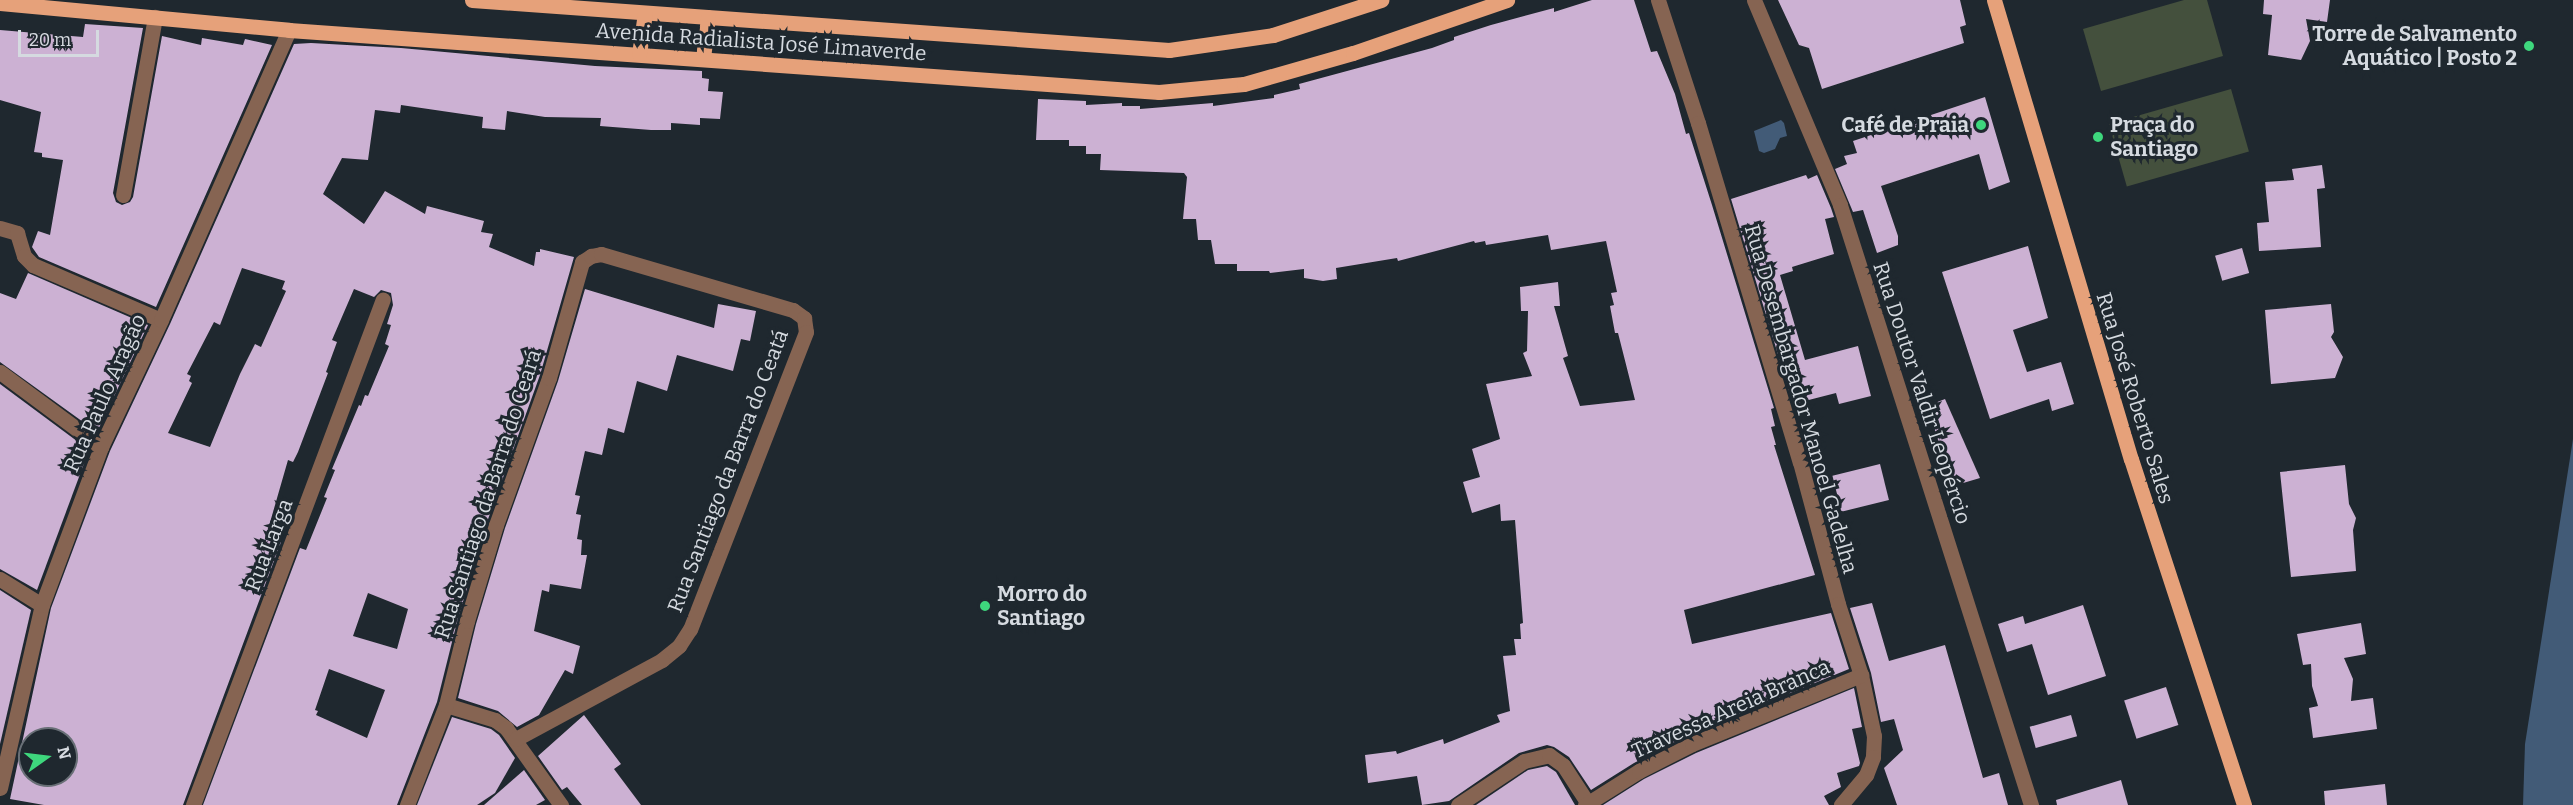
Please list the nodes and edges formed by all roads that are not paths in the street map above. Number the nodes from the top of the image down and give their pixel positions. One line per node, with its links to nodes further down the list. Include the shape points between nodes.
1 (472, 0): 8 (main road, Avenida Radialista José Limaverde)
2 (1381, 0): 10 (main road, Avenida Radialista José Limaverde, via 1273,34 1169,50)
3 (1507, 0): 13 (main road, Avenida Radialista José Limaverde, via 1353,53 1244,84 1159,92)
4 (1658, 0): 23 (street, Rua Desembargador Manoel Gadelha)
5 (1754, 0): 33 (street, Rua Doutor Valdir Leopércio, via 1840,205)
6 (1994, 0): 34 (main road, Rua José Roberto Sales, via 2131,459)
7 (0, 3): 9 (main road, Avenida Radialista José Limaverde)
8 (645, 13): 10 (main road, Avenida Radialista José Limaverde); 12 (main road)
9 (155, 16): 11 (main road, Avenida Radialista José Limaverde); 14 (street)
10 (708, 17): 13 (main road)
11 (289, 30): 12 (main road, Avenida Radialista José Limaverde); 18 (street, Rua Paulo Aragão)
12 (639, 54): 13 (main road, Avenida Radialista José Limaverde)
13 (703, 58)
14 (123, 195)
15 (0, 228): 18 (street, via 17,233 24,256 33,265)
16 (582, 262): 24 (street, Rua Santiago da Barra do Ceará, via 549,378 493,536); 25 (street, Rua Santiago da Barra do Ceatá, via 601,254 793,310 804,318 806,332 690,629 679,646 662,660)
17 (383, 299): 28 (street, Rua Larga)
18 (161, 320): 20 (street, Rua Paulo Aragão)
19 (0, 372): 20 (street)
20 (100, 447): 22 (street, Rua Paulo Aragão)
21 (0, 579): 22 (street)
22 (42, 605): 26 (street, Rua Paulo Aragão)
23 (1861, 675): 27 (street, Travessa Areia Branca, via 1692,744); 32 (street, Rua Desembargador Manoel Gadelha, via 1874,736 1873,757 1866,776)
24 (446, 705): 25 (street, via 495,720); 29 (street, Rua Santiago da Barra do Ceará)
25 (516, 740): 30 (street)
26 (0, 788)
27 (1586, 803): 31 (street, via 1556,758 1549,755 1524,761)
28 (194, 805)
29 (407, 805)
30 (561, 805)
31 (1458, 805)
32 (1841, 805)
33 (2031, 805)
34 (2244, 805)

